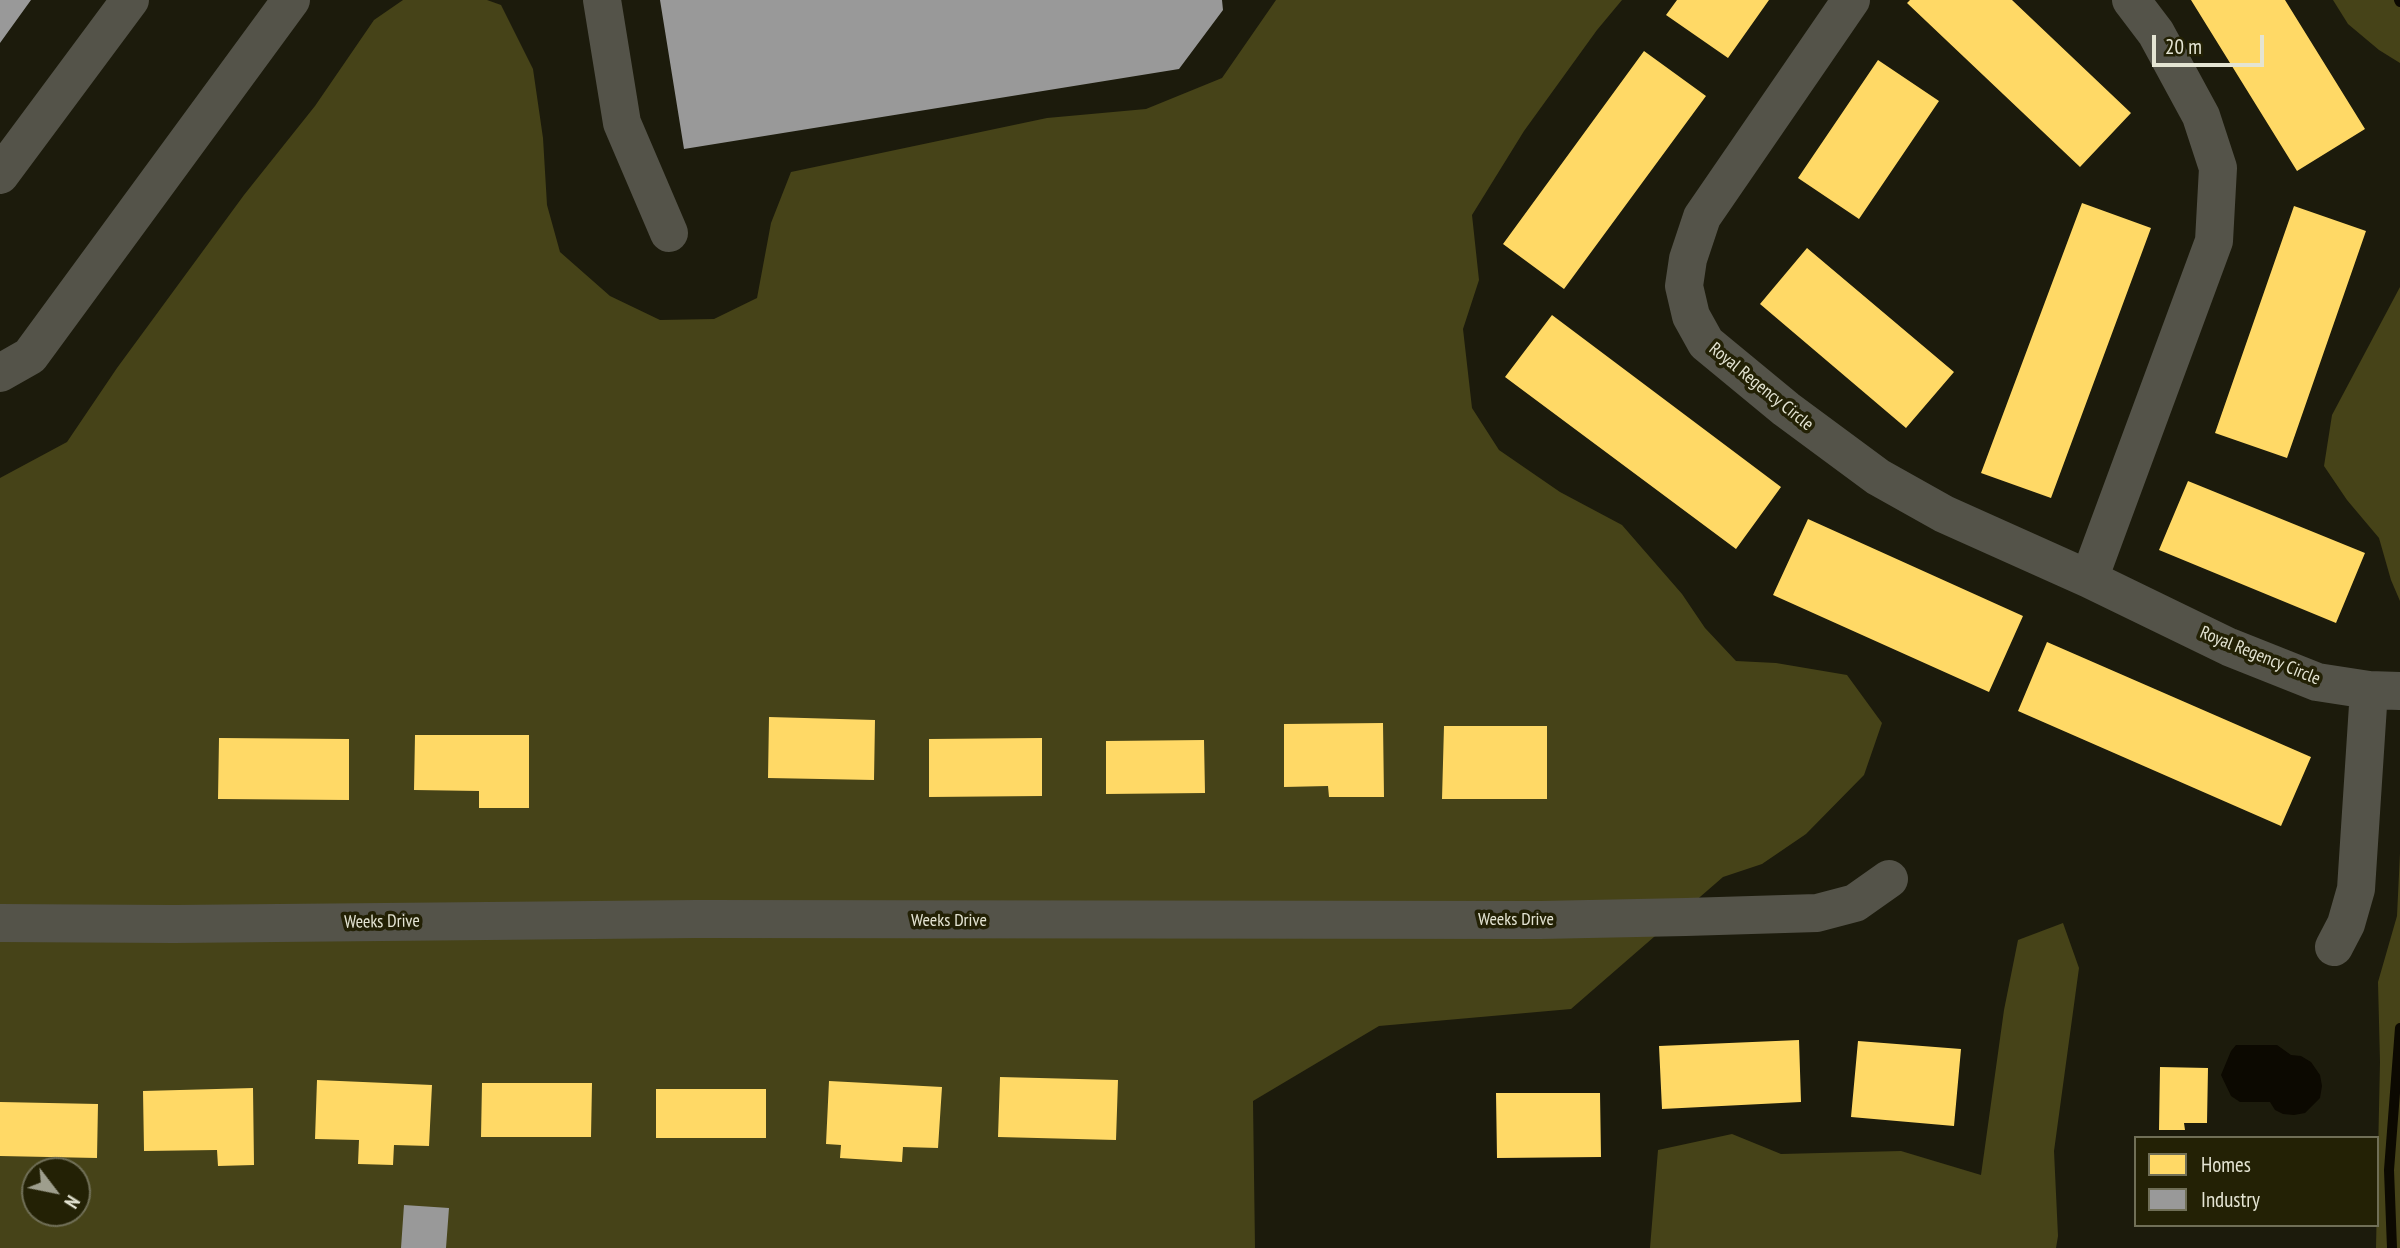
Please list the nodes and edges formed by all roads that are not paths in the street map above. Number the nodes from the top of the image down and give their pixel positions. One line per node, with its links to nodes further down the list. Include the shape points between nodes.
1 (130, 0): 6 (street)
2 (291, 0): 8 (street, via 30,356)
3 (602, 0): 7 (street, via 622,123)
4 (1850, 0): 9 (street, Royal Regency Circle, via 1702,217 1684,286 1691,316 1706,343 1878,477 1944,514)
5 (2131, 0): 9 (street, via 2156,33 2201,116 2218,168 2214,241)
6 (0, 175)
7 (669, 233)
8 (0, 373)
9 (2089, 579): 10 (street, Royal Regency Circle, via 2229,647 2316,682)
10 (2385, 690): 13 (street, via 2356,889)
11 (1889, 879): 12 (street, Weeks Drive, via 1855,903 1817,913 1686,917)
12 (0, 923)
13 (2334, 947)

